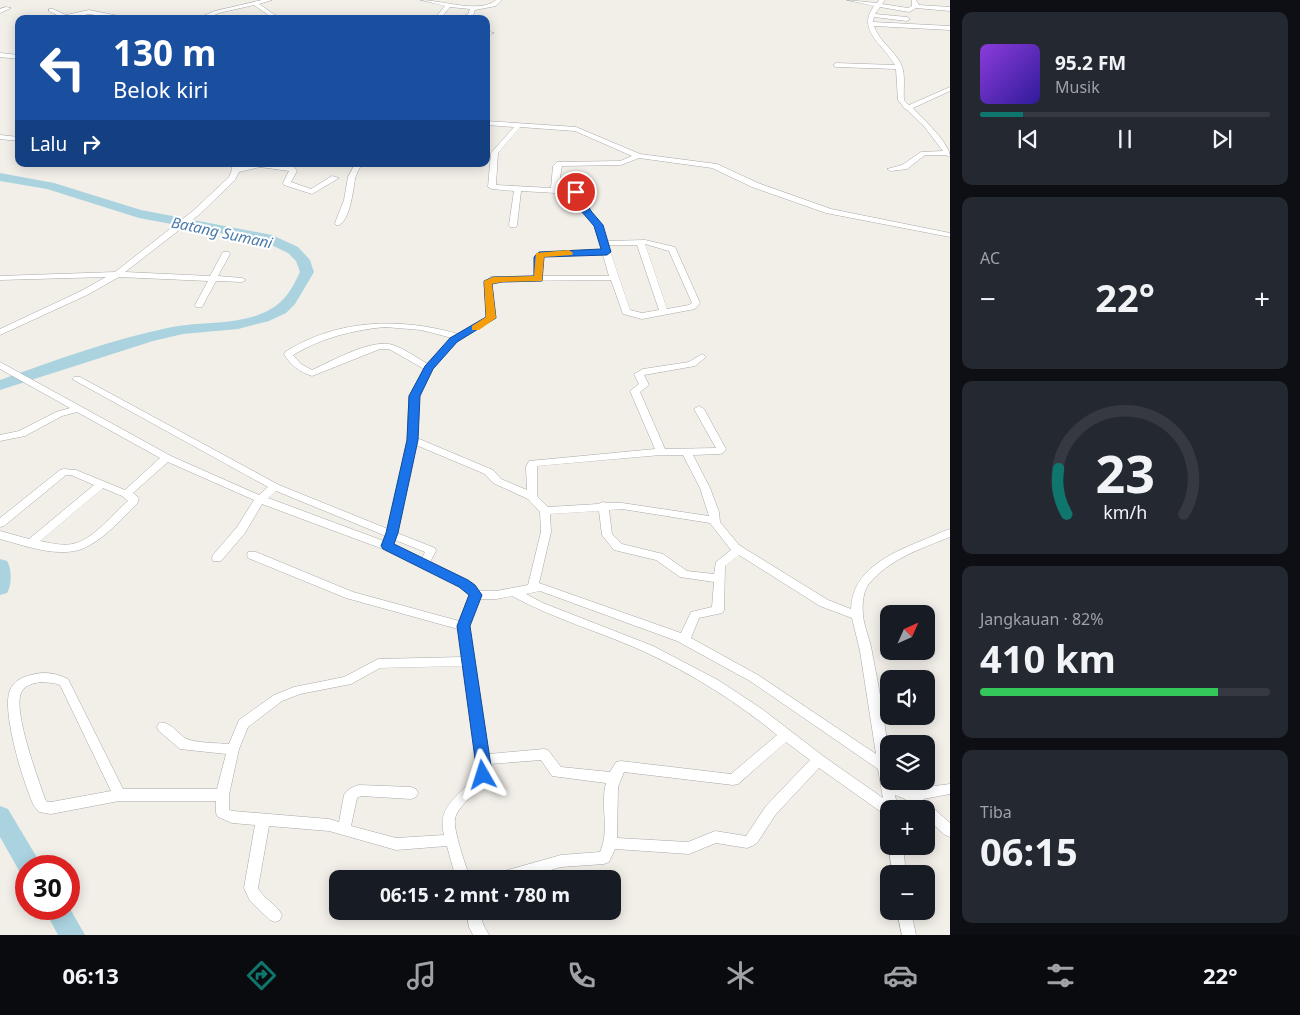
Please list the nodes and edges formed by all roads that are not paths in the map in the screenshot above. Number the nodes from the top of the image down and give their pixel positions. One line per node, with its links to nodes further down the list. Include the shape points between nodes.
1 (269, 0): 7 (street)
2 (424, 0): 8 (street)
3 (500, 0): 10 (street, via 494,5)
4 (850, 0): 6 (street)
5 (913, 0): 9 (street)
6 (880, 2): 9 (street, via 909,10); 22 (street)
7 (254, 3): 18 (street); 19 (street)
8 (449, 5): 10 (street); 20 (street)
9 (916, 6): 12 (street)
10 (473, 7): 21 (street)
11 (8, 8): 14 (street)
12 (950, 9)
13 (51, 10): 15 (street)
14 (0, 11)
15 (61, 15)
16 (75, 15): 17 (street, via 89,12)
17 (107, 15)
18 (210, 15)
19 (272, 15)
20 (440, 15)
21 (471, 15)
22 (871, 15): 23 (street); 24 (street)
23 (907, 19)
24 (870, 24): 25 (street); 29 (street, via 875,38)
25 (950, 28)
26 (0, 55): 27 (street)
27 (15, 57)
28 (836, 65): 29 (street)
29 (899, 67): 31 (street, via 901,100)
30 (950, 89): 31 (street)
31 (907, 108): 38 (street)
32 (490, 123): 33 (street)
33 (518, 126): 37 (street); 39 (street, via 570,128)
34 (0, 137): 35 (street)
35 (15, 139)
36 (490, 152): 37 (street)
37 (495, 153): 45 (street, via 492,187)
38 (950, 154): 43 (street, via 922,153 904,167)
39 (638, 156): 46 (street, via 622,162 560,164 556,166); 49 (street, via 711,165 829,212)
40 (235, 167): 54 (street, via 232,178 197,212)
41 (276, 167): 44 (street, via 291,169 287,183 312,192)
42 (357, 167): 47 (street)
43 (891, 169)
44 (335, 178)
45 (518, 189): 46 (street); 48 (street)
46 (554, 191): 51 (street, via 577,192 600,229)
47 (339, 223)
48 (514, 225)
49 (950, 235)
50 (640, 242): 51 (street); 61 (street); 61 (street, via 672,249 696,300 692,307)
51 (604, 243): 52 (street)
52 (607, 252): 56 (street); 58 (street, via 539,255)
53 (226, 254): 57 (street)
54 (117, 274): 55 (street); 57 (street); 62 (street)
55 (0, 278)
56 (614, 278): 58 (street); 61 (street, via 626,312 642,316)
57 (212, 279): 59 (street); 60 (street)
58 (538, 279): 63 (street, via 490,281 487,285 491,318)
59 (242, 280)
60 (199, 305)
61 (664, 312)
62 (0, 332)
63 (459, 337): 66 (street); 66 (street, via 422,327 368,325 343,329 288,354 306,372 312,373 368,349 385,346)
64 (702, 357): 72 (street, via 692,364 640,373 644,385 637,395)
65 (4, 368): 68 (street)
66 (429, 368): 71 (street, via 414,396)
67 (78, 379): 76 (street)
68 (78, 409): 70 (street, via 59,414 22,434); 74 (street)
69 (699, 409): 73 (street, via 721,449 717,452)
70 (0, 438)
71 (412, 440): 78 (street, via 489,472 497,481); 84 (street)
72 (661, 452): 73 (street); 78 (street, via 536,462 531,468)
73 (687, 452): 83 (street, via 704,484)
74 (167, 458): 77 (street); 79 (street)
75 (102, 484): 77 (street); 82 (street, via 64,472); 87 (street)
76 (275, 487): 79 (street); 84 (street)
77 (126, 494): 87 (street, via 134,498 133,502 83,545 72,548)
78 (532, 498): 81 (street)
79 (260, 499): 88 (street); 91 (street, via 241,530)
80 (603, 505): 81 (street); 83 (street); 93 (street, via 607,535 618,547 659,557 684,574)
81 (545, 511): 94 (street, via 546,532)
82 (3, 518)
83 (714, 520): 89 (street)
84 (392, 533): 88 (street); 92 (street, via 431,551)
85 (950, 533): 97 (street, via 894,556 876,568 862,585)
86 (0, 536): 87 (street)
87 (31, 543)
88 (387, 546): 92 (street)
89 (738, 550): 93 (street, via 721,562); 97 (street, via 824,603)
90 (252, 555): 98 (street, via 350,595)
91 (217, 558)
92 (424, 564): 96 (street, via 463,583)
93 (719, 579): 99 (street, via 718,610 696,613)
94 (533, 587): 95 (street); 99 (street, via 559,592)
95 (513, 592): 96 (street); 102 (street, via 539,606 657,653 714,683 758,712)
96 (475, 595): 98 (street)
97 (857, 615): 103 (street)
98 (463, 626): 100 (street)
99 (684, 640): 107 (street, via 754,678)
100 (468, 662): 104 (street, via 378,664 346,681 286,694 243,724); 105 (street)
101 (163, 728): 104 (street, via 184,745)
102 (787, 737): 106 (street); 108 (street, via 733,780 623,766)
103 (880, 737)
104 (233, 748): 113 (street)
105 (482, 760): 108 (street, via 544,754 557,772); 121 (street, via 483,775 451,811 448,821)
106 (818, 760): 116 (street); 122 (street, via 747,842 715,837 689,848)
107 (880, 765)
108 (613, 778): 122 (street)
109 (898, 790): 114 (street)
110 (950, 790): 114 (street)
111 (411, 793): 119 (street, via 354,792 350,795)
112 (119, 795): 112 (street, via 67,685 46,677 20,685 14,694 16,726 41,805 51,808); 113 (street)
113 (222, 795): 118 (street, via 222,810 227,816)
114 (910, 795): 115 (street)
115 (916, 800)
116 (880, 802)
117 (935, 817): 120 (street)
118 (263, 820): 119 (street); 125 (street, via 252,888 255,897)
119 (344, 829): 121 (street, via 396,844)
120 (950, 831)
121 (453, 840): 123 (street)
122 (610, 843): 124 (street, via 602,860 560,861)
123 (461, 870)
124 (528, 870)
125 (275, 915)
126 (475, 920): 128 (street)
127 (906, 920): 129 (street)
128 (482, 935)
129 (909, 935)

